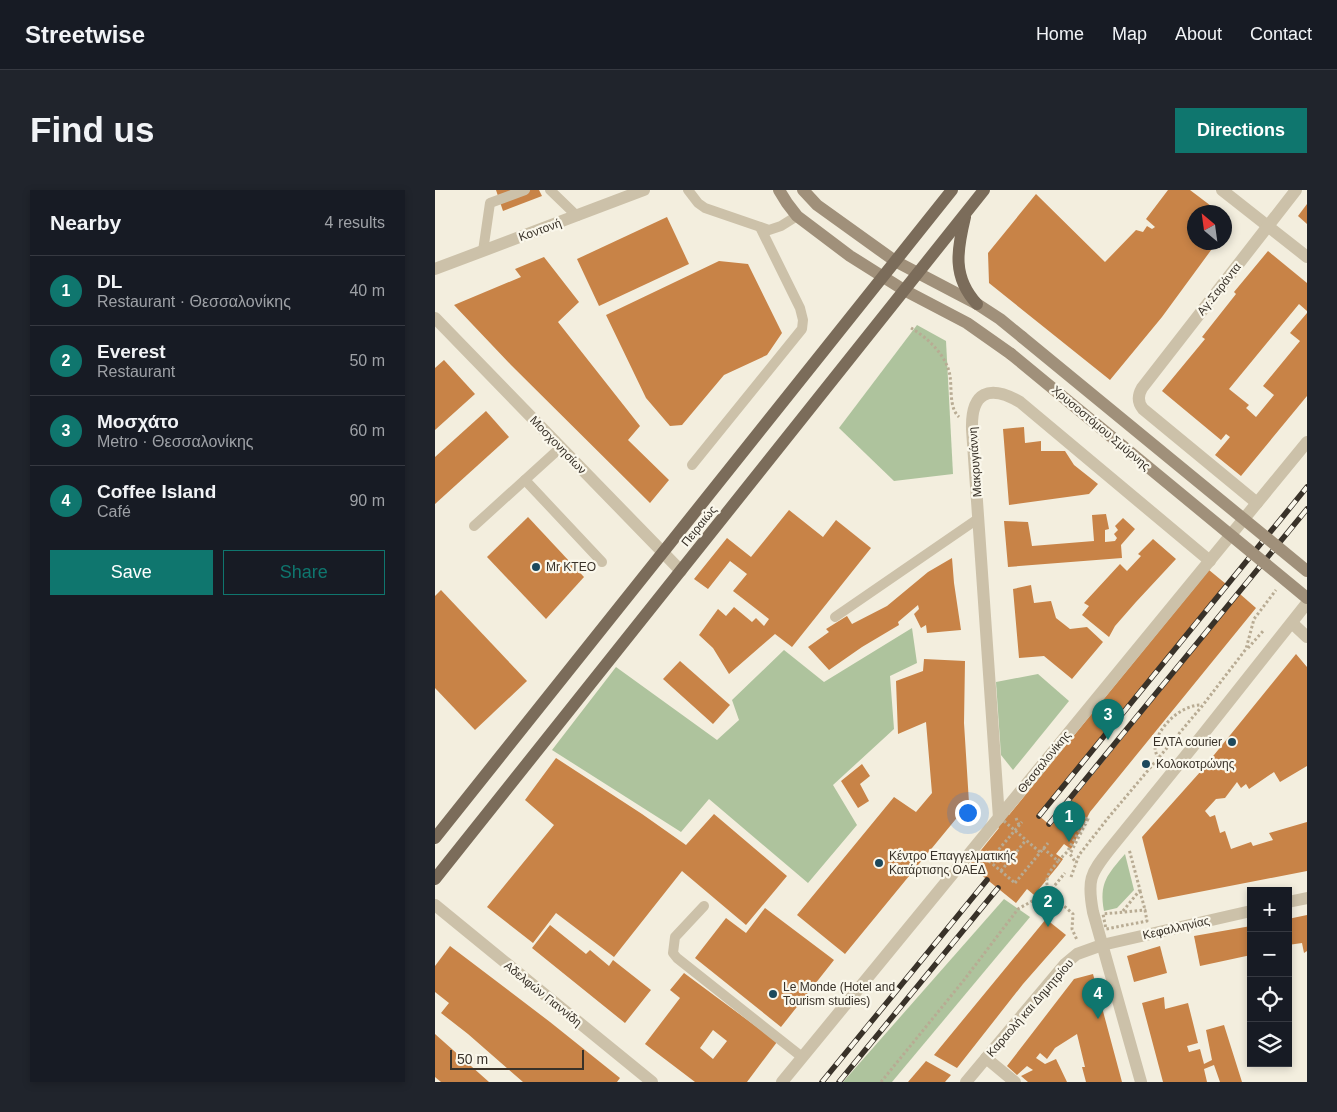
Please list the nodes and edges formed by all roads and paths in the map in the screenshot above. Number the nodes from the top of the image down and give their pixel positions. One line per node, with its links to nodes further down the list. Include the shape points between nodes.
1 (525, 190): 16 (lane, via 490,203)
2 (550, 190): 12 (lane)
3 (644, 190): 12 (street, Κοντονή)
4 (688, 190): 15 (lane, via 705,208)
5 (779, 190): 13 (main road, Χρυσοστόμου Σμύρνης)
6 (803, 190): 18 (main road, Χρυσοστόμου Σμύρνης, via 817,205)
7 (952, 190): 18 (main road, Πειραιώς)
8 (984, 190): 11 (main road, Πειραιώς)
9 (1222, 190): 14 (street)
10 (1296, 190): 14 (street, Αγ.Σαράντα)
11 (966, 212): 20 (main road, Πειραιώς); 23 (main road, via 958,268 962,283)
12 (577, 216): 16 (street, Κοντονή)
13 (797, 216): 15 (lane, via 776,229); 21 (main road, Χρυσοστόμου Σμύρνης)
14 (1267, 226): 17 (street); 31 (street, Αγ.Σαράντα, via 1142,388 1138,400 1143,409)
15 (760, 227): 29 (lane, via 800,308 802,329)
16 (483, 251): 19 (street, Κοντονή)
17 (1307, 257)
18 (895, 261): 20 (main road, Χρυσοστόμου Σμύρνης); 21 (main road, Πειραιώς)
19 (435, 269)
20 (917, 274): 22 (main road, Πειραιώς); 23 (main road, Χρυσοστόμου Σμύρνης)
21 (882, 278): 22 (main road, Χρυσοστόμου Σμύρνης); 34 (main road, Πειραιώς)
22 (904, 290): 37 (main road, Πειραιώς); 40 (main road, Χρυσοστόμου Σμύρνης, bridge, via 967,322 1011,354)
23 (977, 304): 38 (main road, Χρυσοστόμου Σμύρνης, bridge, via 1000,319)
24 (435, 318): 28 (street, Μοσχονησίων)
25 (911, 328): 26 (path, via 923,334 945,363 950,374 955,414)
26 (972, 429): 32 (street, Μακρυγιάννη); 35 (street, Μακρυγιάννη, via 973,408 981,398 997,392 1015,399)
27 (1307, 442): 31 (street, Θεσσαλονίκης)
28 (560, 448): 30 (lane); 34 (street, Μοσχονησίων)
29 (692, 465)
30 (525, 480): 33 (lane); 36 (lane)
31 (1257, 503): 35 (street, Θεσσαλονίκης)
32 (979, 518): 42 (lane); 47 (street, Μακρυγιάννη)
33 (474, 526)
34 (663, 553): 37 (street, Μοσχονησίων); 49 (main road, Πειραιώς)
35 (1210, 561): 47 (street, Θεσσαλονίκης)
36 (602, 562)
37 (681, 571): 60 (main road, Πειραιώς)
38 (1307, 571)
39 (1280, 585): 45 (path, via 1254,619 1246,649)
40 (1307, 598)
41 (1307, 603): 43 (street)
42 (835, 617)
43 (1292, 623): 44 (street); 72 (street, via 1098,864 1090,893)
44 (1307, 637)
45 (1203, 705): 46 (path); 46 (path, via 1180,711 1164,728 1155,746)
46 (1158, 759): 56 (path, via 1108,818)
47 (1002, 820): 50 (path, bridge); 74 (street, Θεσσαλονίκης)
48 (1022, 822): 57 (path, bridge, via 989,861)
49 (436, 836)
50 (1026, 840): 54 (path, bridge); 57 (path)
51 (1047, 843): 52 (path)
52 (1043, 848): 54 (path); 55 (path)
53 (1121, 852): 61 (path, via 1127,845)
54 (1041, 853): 57 (path, bridge, via 1015,883)
55 (1058, 861): 56 (path, via 1067,852 1087,817 1070,854); 62 (path, via 1047,877)
56 (1076, 863): 59 (path)
57 (1001, 871)
58 (1065, 873): 62 (path)
59 (1071, 877)
60 (435, 879)
61 (1140, 890): 68 (path); 69 (path)
62 (1050, 891): 73 (path, via 1073,914 1072,929); 78 (path, via 1021,907)
63 (1307, 898): 64 (street)
64 (1292, 901)
65 (435, 905): 76 (street, Αδελφών Γιαννίδη)
66 (704, 906): 74 (lane, via 675,938 673,953)
67 (1101, 907): 71 (path)
68 (1145, 910): 69 (path); 71 (path, via 1147,920 1106,929)
69 (1123, 911): 71 (path)
70 (1247, 912): 72 (street, Κεφαλληνίας)
71 (1103, 914)
72 (1102, 945): 73 (street, Καραολή και Δημητρίου); 81 (street)
73 (1083, 952): 75 (street, Καραολή και Δημητρίου, via 1065,964)
74 (802, 1057): 77 (street, Θεσσαλονίκης)
75 (987, 1058): 79 (street, Καραολή και Δημητρίου); 80 (street)
76 (652, 1082)
77 (782, 1082)
78 (881, 1082)
79 (966, 1082)
80 (1015, 1082)
81 (1141, 1082)

